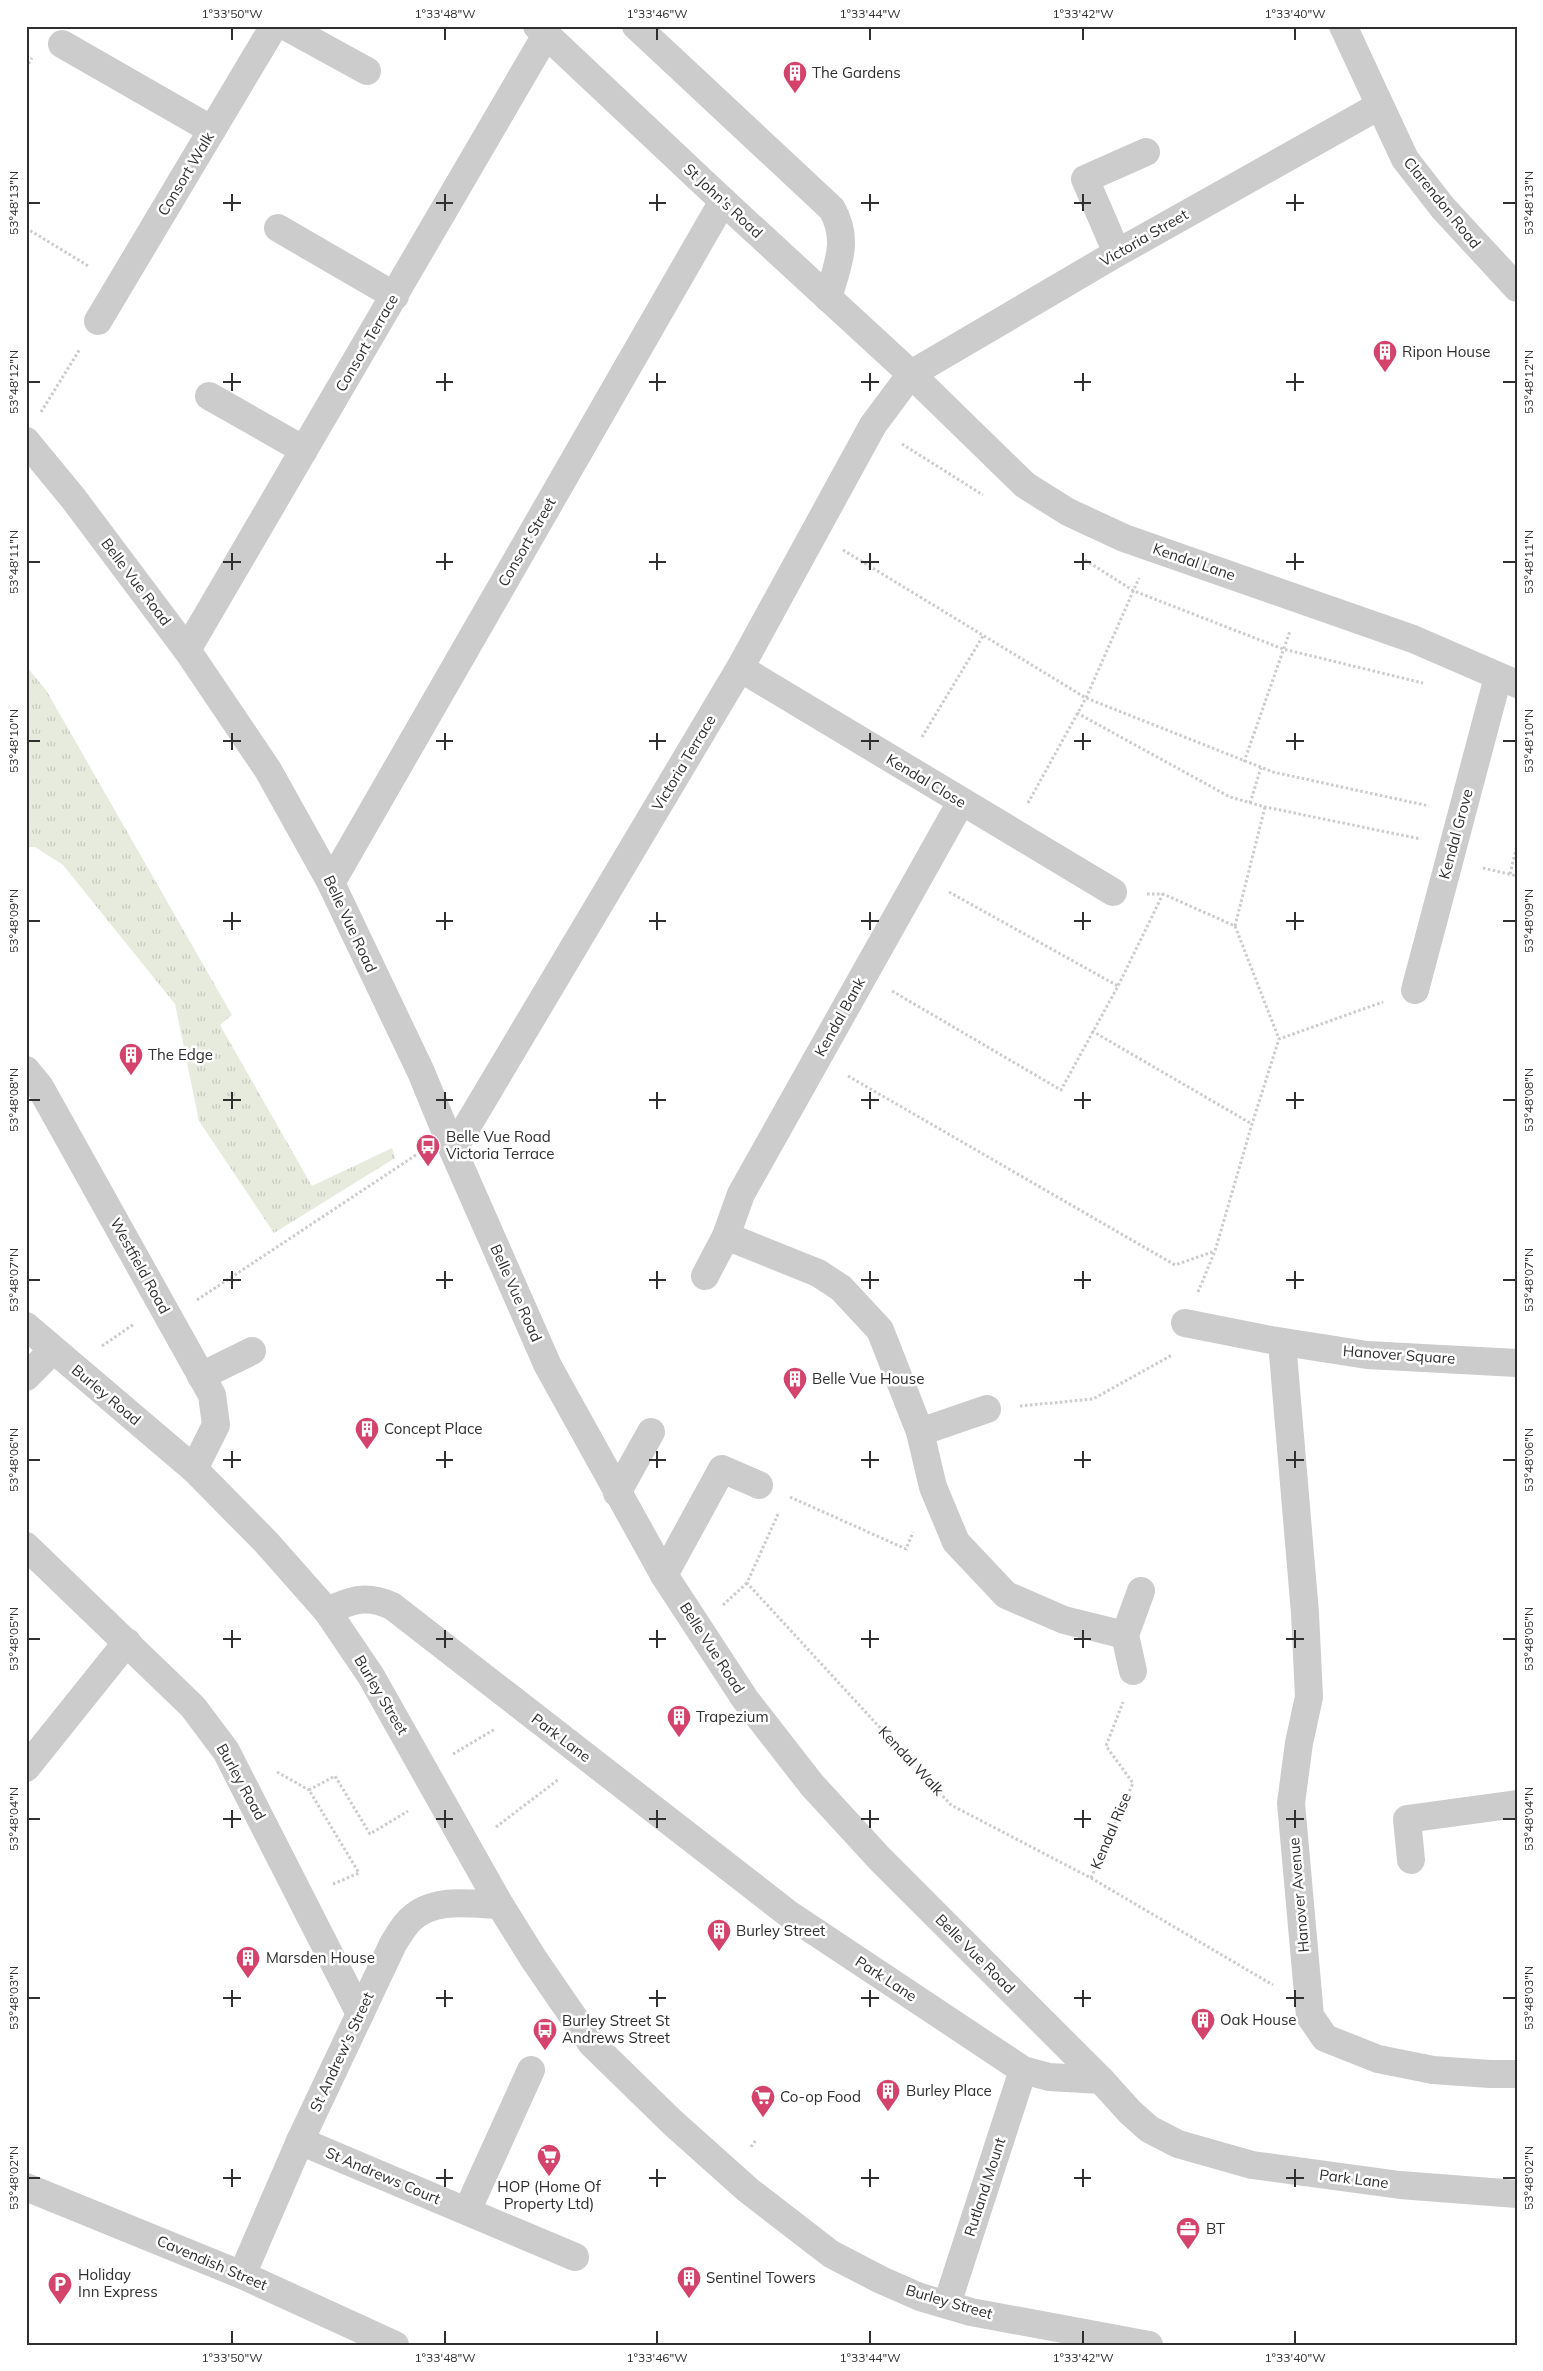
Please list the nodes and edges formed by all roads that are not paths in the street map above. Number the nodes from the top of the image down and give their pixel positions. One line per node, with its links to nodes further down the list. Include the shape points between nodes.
1 (274, 26): 9 (street, Consort Walk)
2 (285, 26): 7 (street)
3 (636, 26): 16 (street, via 832,209 840,223 843,242)
4 (1344, 26): 8 (street, Clarendon Road)
5 (542, 31): 11 (street, St John's Road); 15 (street, Consort Terrace)
6 (62, 44): 9 (street)
7 (367, 71)
8 (1379, 106): 13 (street, Victoria Street); 14 (street, Clarendon Road, via 1405,159 1442,208)
9 (212, 130): 17 (street, Consort Walk)
10 (1146, 152): 13 (street, via 1085,179)
11 (723, 201): 16 (street, St John's Road); 26 (street, Consort Street)
12 (278, 228): 15 (street)
13 (1117, 253): 18 (street, Victoria Street)
14 (1517, 288)
15 (395, 296): 21 (street, Consort Terrace)
16 (828, 298): 18 (street, St John's Road)
17 (98, 321)
18 (910, 374): 23 (street, Victoria Terrace, via 873,425); 24 (street, Kendal Lane, via 1025,485 1068,512 1124,538 1413,639)
19 (209, 396): 21 (street)
20 (31, 430): 22 (street, Belle Vue Road, via 73,498)
21 (304, 450): 22 (street, Consort Terrace)
22 (187, 650): 26 (street, Belle Vue Road, via 268,770)
23 (740, 668): 25 (street, Kendal Close); 30 (street, Victoria Terrace)
24 (1507, 681): 28 (street, Kendal Grove, via 1462,814)
25 (961, 802): 27 (street, Kendal Close); 31 (street, Kendal Bank, via 741,1194)
26 (332, 883): 30 (street, Belle Vue Road, via 421,1072)
27 (1113, 892)
28 (1415, 990)
29 (26, 1070): 39 (street, Westfield Road, via 40,1087)
30 (450, 1142): 46 (street, Belle Vue Road, via 548,1366)
31 (726, 1236): 32 (street, Kendal Bank); 43 (street, via 818,1273 862,1308 880,1330)
32 (705, 1276)
33 (1185, 1323): 35 (street, Hanover Square)
34 (26, 1326): 37 (street, Burley Road)
35 (1282, 1342): 38 (street, Hanover Square, via 1367,1355); 61 (street, Hanover Avenue, via 1309,1697 1291,1803 1310,2016 1325,2038 1378,2059 1433,2070)
36 (252, 1352): 39 (street)
37 (63, 1359): 40 (street); 44 (street, Burley Road)
38 (1517, 1363)
39 (201, 1376): 44 (street, Westfield Road, via 212,1395 216,1424)
40 (26, 1377)
41 (987, 1409): 43 (street)
42 (651, 1432): 46 (street)
43 (920, 1432): 51 (street, via 933,1487 956,1542 1006,1595 1064,1620)
44 (194, 1469): 50 (street, Burley Road, via 266,1542)
45 (759, 1485): 48 (street, via 722,1469)
46 (617, 1493): 48 (street, Belle Vue Road)
47 (26, 1546): 52 (street, Burley Road)
48 (664, 1575): 62 (street, Belle Vue Road, via 745,1699 812,1785 880,1859)
49 (1140, 1591): 51 (street)
50 (327, 1611): 57 (street, Burley Street, via 371,1676); 60 (street, Park Lane, via 356,1599 378,1599 392,1606 790,1914)
51 (1125, 1635): 53 (street)
52 (127, 1642): 54 (street); 58 (street, Burley Road, via 193,1707 226,1751)
53 (1132, 1671)
54 (26, 1768)
55 (1517, 1804): 56 (street, via 1406,1819)
56 (1411, 1860)
57 (500, 1905): 58 (street, St Andrew's Street, via 454,1903 431,1906 410,1919 393,1944); 69 (street, Burley Street, via 592,2044 748,2190 830,2254 920,2297)
58 (360, 2014): 63 (street, St Andrew's Street)
59 (531, 2070): 66 (street)
60 (1023, 2070): 62 (street, Park Lane, via 1049,2077); 69 (street, Rutland Mount)
61 (1517, 2074)
62 (1101, 2080): 65 (street, Park Lane, via 1149,2129 1178,2144 1252,2165 1400,2185)
63 (300, 2142): 66 (street, St Andrews Court); 68 (street, St Andrew's Street)
64 (26, 2187): 68 (street, Cavendish Street)
65 (1517, 2194)
66 (467, 2211): 67 (street, St Andrews Court)
67 (575, 2256)
68 (242, 2275): 70 (street, Cavendish Street)
69 (946, 2304): 72 (street, Burley Street, via 971,2312)
70 (355, 2337): 71 (street, Cavendish Street)
71 (396, 2345)
72 (1149, 2345)

